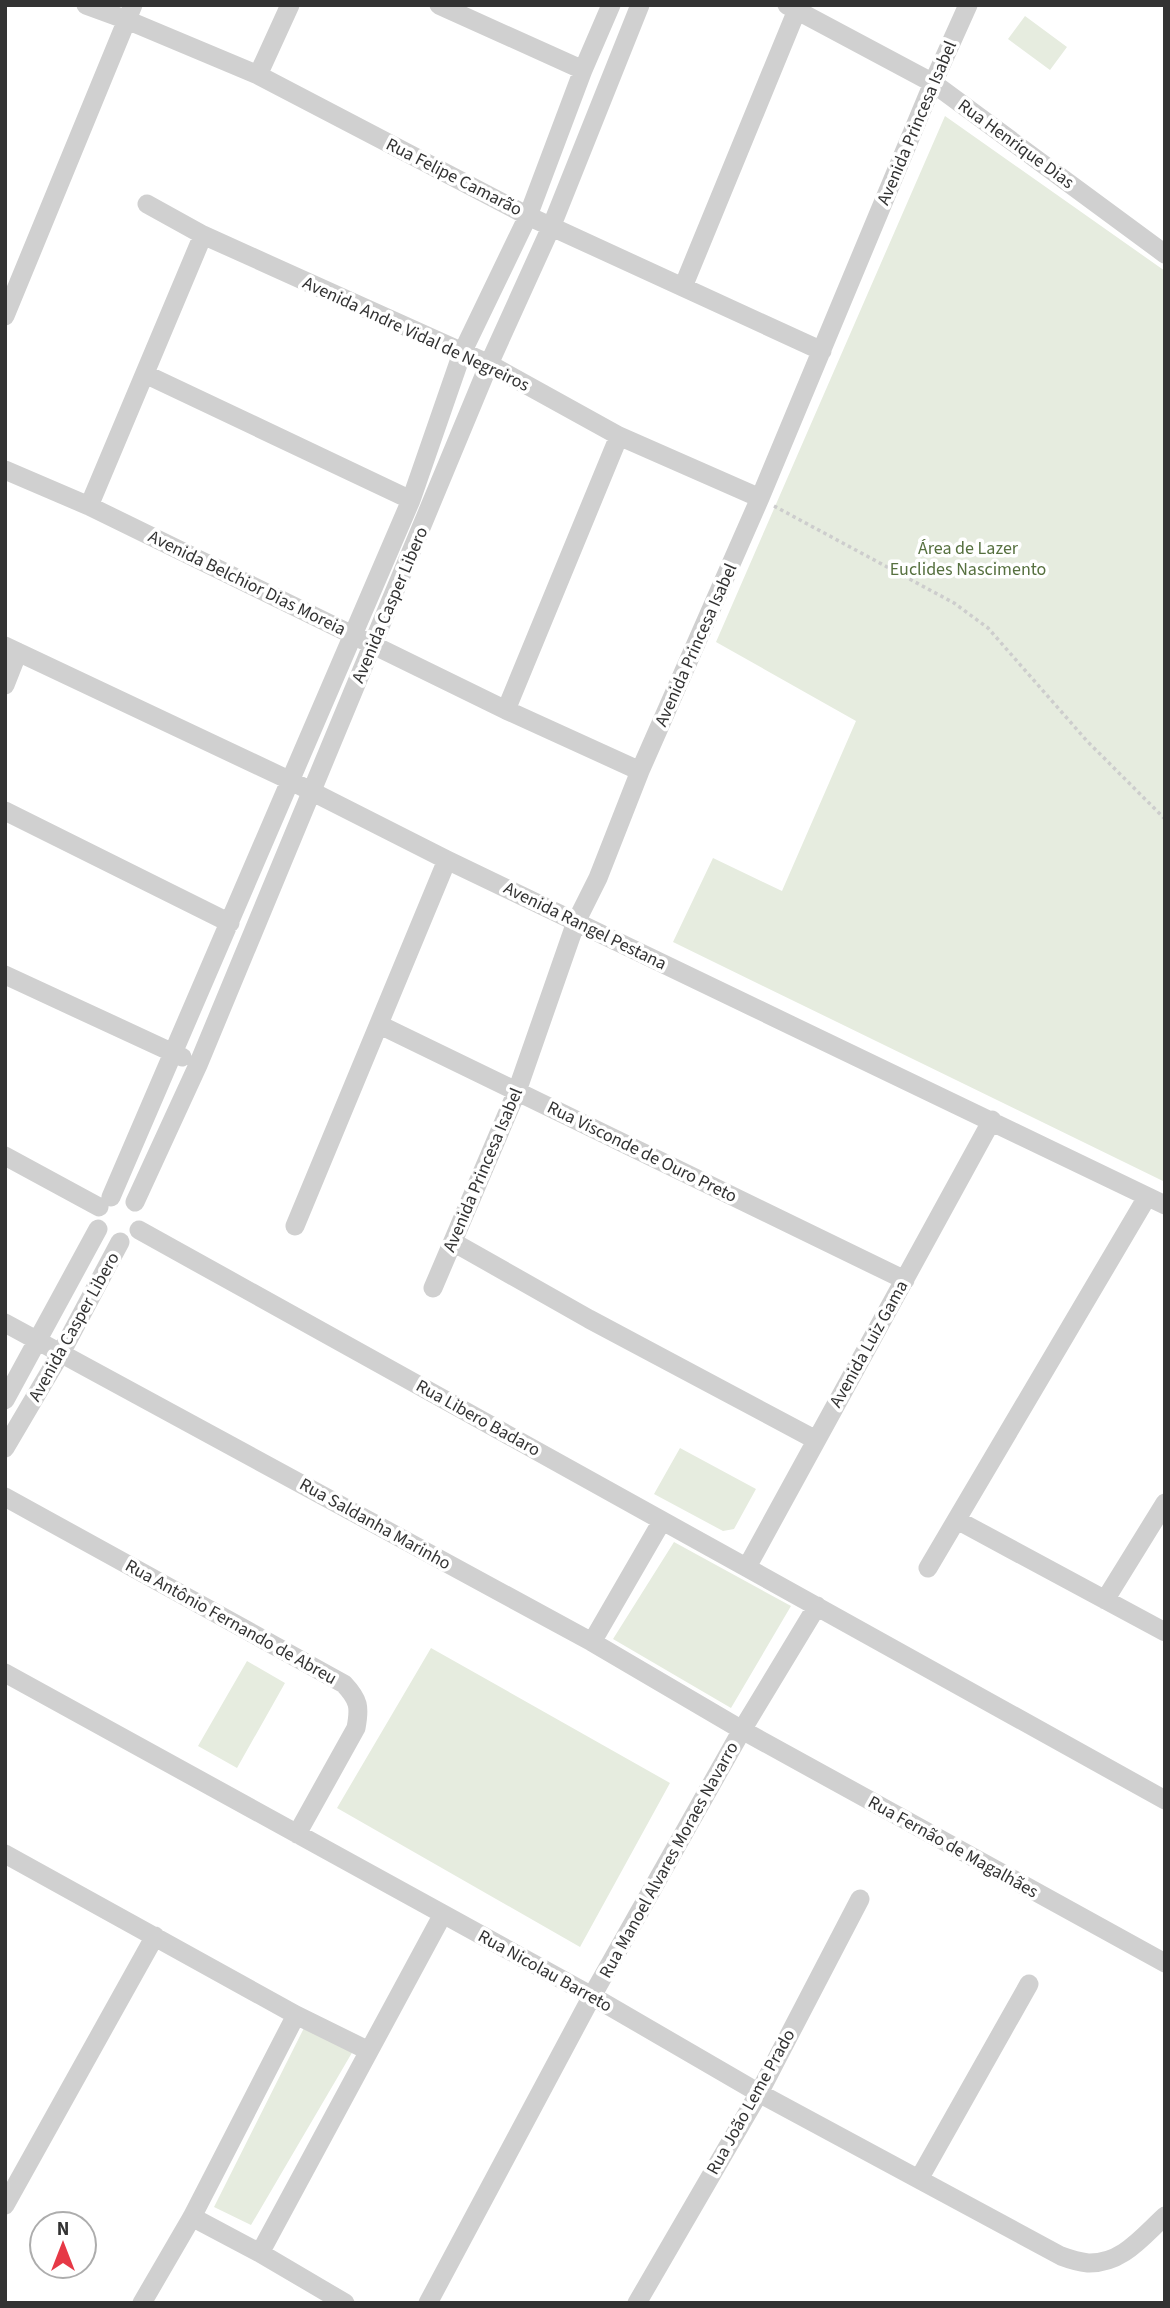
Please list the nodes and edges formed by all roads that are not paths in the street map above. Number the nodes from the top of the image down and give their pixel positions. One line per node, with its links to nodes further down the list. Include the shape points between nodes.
1 (86, 5): 8 (street, Rua Felipe Camarão)
2 (290, 5): 10 (street)
3 (439, 5): 9 (street)
4 (611, 5): 9 (street, Avenida Casper Libero)
5 (640, 5): 14 (street, Avenida Casper Libero)
6 (968, 5): 11 (street, Avenida Princesa Isabel)
7 (794, 7): 11 (street, Rua Henrique Dias); 17 (street)
8 (130, 12): 10 (street, Rua Felipe Camarão); 18 (street)
9 (583, 70): 13 (street, Avenida Casper Libero)
10 (258, 75): 13 (street, Rua Felipe Camarão)
11 (933, 83): 16 (street, Rua Henrique Dias); 19 (street, Avenida Princesa Isabel)
12 (147, 204): 15 (street, Avenida Andre Vidal de Negreiros)
13 (528, 215): 14 (street, Rua Felipe Camarão); 20 (street, Avenida Casper Libero)
14 (552, 225): 17 (street, Rua Felipe Camarão); 21 (street, Avenida Casper Libero)
15 (203, 235): 20 (street, Avenida Andre Vidal de Negreiros); 22 (street)
16 (1165, 254)
17 (683, 287): 19 (street, Rua Felipe Camarão)
18 (5, 316)
19 (822, 351): 25 (street, Avenida Princesa Isabel)
20 (463, 353): 21 (street, Avenida Andre Vidal de Negreiros); 26 (street, Avenida Casper Libero)
21 (489, 364): 23 (street, Avenida Andre Vidal de Negreiros); 29 (street, Avenida Casper Libero)
22 (145, 374): 26 (street); 27 (street)
23 (619, 436): 25 (street, Avenida Andre Vidal de Negreiros); 32 (street)
24 (5, 470): 27 (street, Avenida Belchior Dias Moreia)
25 (760, 498): 33 (street, Avenida Princesa Isabel)
26 (411, 500): 28 (street, Avenida Casper Libero)
27 (89, 506): 28 (street, Avenida Belchior Dias Moreia)
28 (352, 634): 29 (street, Avenida Belchior Dias Moreia); 34 (street, Avenida Casper Libero)
29 (374, 645): 32 (street, Avenida Belchior Dias Moreia); 35 (street, Avenida Casper Libero)
30 (12, 649): 31 (street); 34 (street, Avenida Rangel Pestana)
31 (5, 685)
32 (506, 710): 33 (street, Avenida Belchior Dias Moreia)
33 (640, 771): 38 (street, Avenida Princesa Isabel)
34 (291, 780): 35 (street, Avenida Rangel Pestana); 39 (street, Avenida Casper Libero)
35 (311, 791): 37 (street, Avenida Rangel Pestana); 43 (street, Avenida Casper Libero)
36 (5, 811): 39 (street)
37 (447, 860): 38 (street, Avenida Rangel Pestana); 41 (street)
38 (576, 922): 44 (street, Avenida Princesa Isabel); 45 (street, Avenida Rangel Pestana)
39 (230, 923): 42 (street, Avenida Casper Libero)
40 (5, 975): 42 (street)
41 (380, 1025): 44 (street, Rua Visconde de Ouro Preto); 50 (street)
42 (172, 1053): 43 (street); 48 (street, Avenida Casper Libero)
43 (198, 1065): 49 (street, Avenida Casper Libero)
44 (517, 1091): 54 (street, Avenida Princesa Isabel); 55 (street, Rua Visconde de Ouro Preto)
45 (992, 1121): 47 (street, Avenida Rangel Pestana); 55 (street, Avenida Luiz Gama)
46 (5, 1156): 48 (street)
47 (1156, 1201): 65 (street)
48 (105, 1202): 49 (street, via 121,1196); 51 (street, via 95,1219)
49 (135, 1202): 52 (street, via 142,1215)
50 (295, 1226)
51 (98, 1229): 53 (street, via 105,1238); 58 (street, Avenida Casper Libero)
52 (139, 1230): 53 (street); 66 (street, Rua Libero Badaro)
53 (120, 1242): 59 (street, Avenida Casper Libero)
54 (453, 1242): 56 (street, Avenida Princesa Isabel); 61 (street)
55 (905, 1280): 61 (street, Avenida Luiz Gama)
56 (433, 1288)
57 (5, 1323): 58 (street, Rua Saldanha Marinho)
58 (37, 1340): 59 (street, Rua Saldanha Marinho); 60 (street, Avenida Casper Libero)
59 (61, 1353): 62 (street, Avenida Casper Libero); 72 (street, Rua Saldanha Marinho)
60 (5, 1400)
61 (816, 1440): 67 (street, Avenida Luiz Gama)
62 (5, 1448)
63 (5, 1497): 76 (street, Rua Antônio Fernando de Abreu, via 344,1684 356,1697 356,1728)
64 (1165, 1503): 69 (street)
65 (957, 1520): 68 (street); 69 (street)
66 (662, 1521): 67 (street, Rua Libero Badaro); 72 (street)
67 (747, 1567): 70 (street, Rua Libero Badaro)
68 (928, 1567)
69 (1105, 1600): 71 (street)
70 (817, 1606): 74 (street, Rua Manoel Alvares Moraes Navarro); 75 (street, Rua Libero Badaro)
71 (1165, 1632)
72 (592, 1642): 74 (street, Rua Saldanha Marinho)
73 (5, 1673): 76 (street, Rua Nicolau Barreto)
74 (742, 1730): 81 (street, Rua Fernão de Magalhães); 83 (street, Rua Manoel Alvares Moraes Navarro)
75 (1165, 1800)
76 (297, 1834): 79 (street, Rua Nicolau Barreto)
77 (5, 1854): 80 (street)
78 (860, 1899): 86 (street, Rua João Leme Prado)
79 (443, 1914): 83 (street, Rua Nicolau Barreto); 85 (street)
80 (155, 1936): 84 (street); 88 (street)
81 (1165, 1963)
82 (1029, 1984): 87 (street)
83 (592, 1996): 86 (street, Rua Nicolau Barreto); 94 (street, Rua Manoel Alvares Moraes Navarro)
84 (296, 2015): 85 (street); 90 (street)
85 (369, 2052): 91 (street)
86 (759, 2093): 87 (street, Rua Nicolau Barreto); 95 (street, Rua João Leme Prado)
87 (919, 2179): 89 (street, Rua Nicolau Barreto, via 1061,2256 1086,2263 1125,2253)
88 (5, 2205)
89 (1165, 2216)
90 (192, 2217): 91 (street); 92 (street)
91 (260, 2253): 93 (street)
92 (142, 2303)
93 (345, 2303)
94 (428, 2303)
95 (638, 2303)

